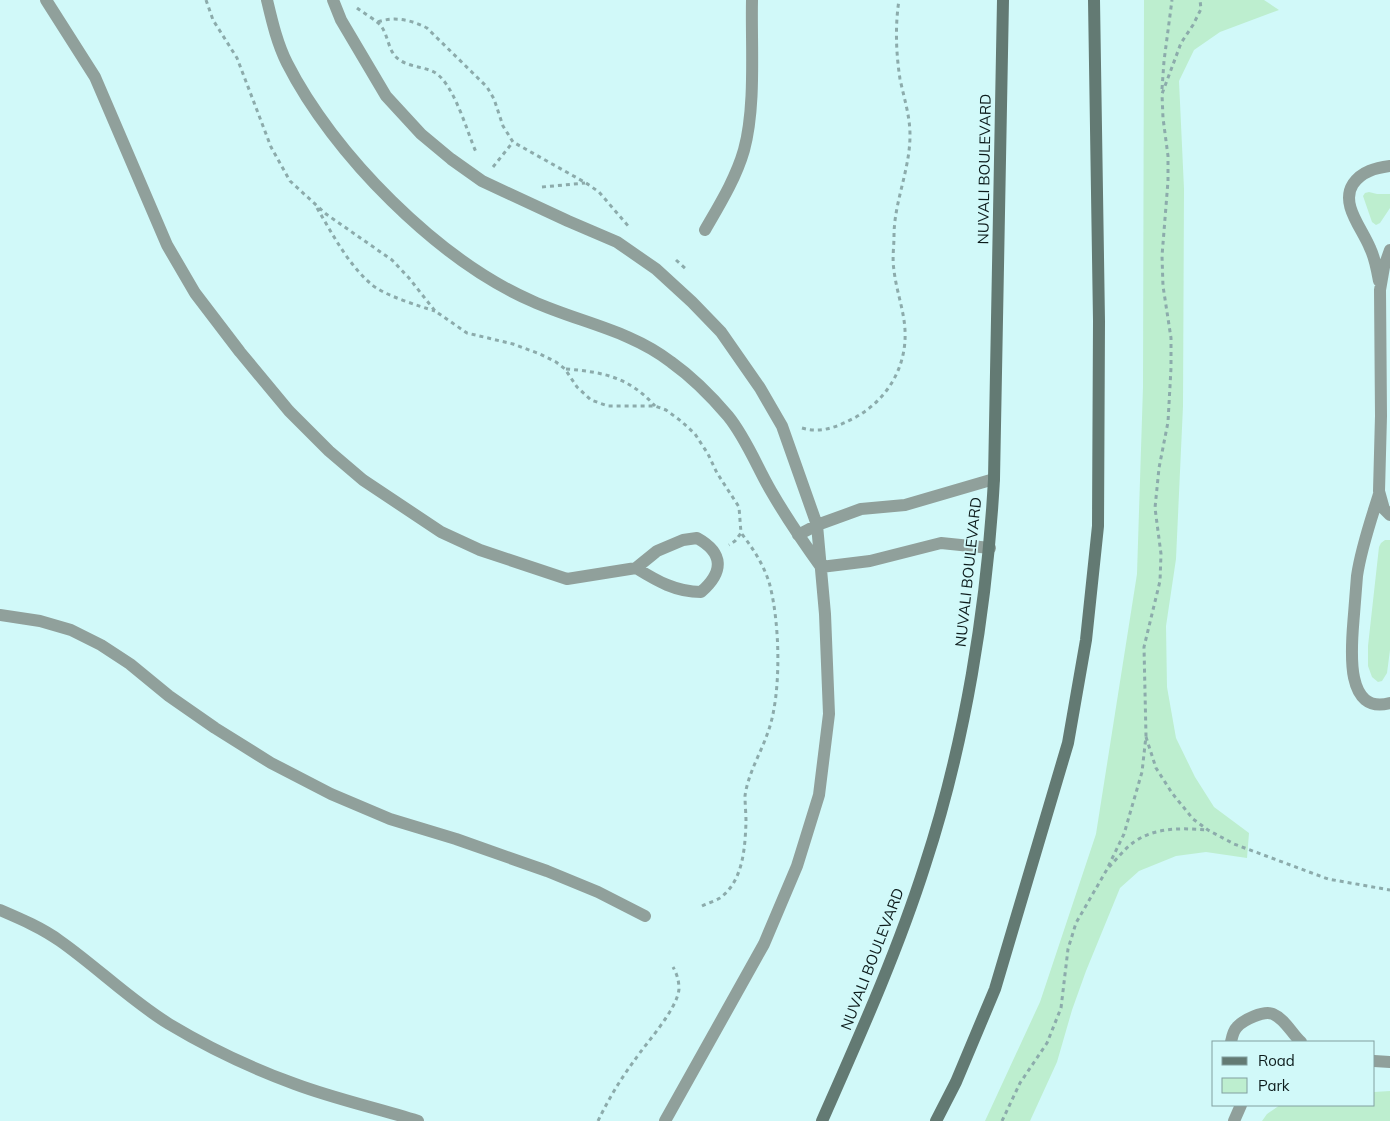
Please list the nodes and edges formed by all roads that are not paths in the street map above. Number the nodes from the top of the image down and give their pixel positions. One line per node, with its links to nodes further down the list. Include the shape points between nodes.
1 (46, 0): 18 (street, via 95,77 167,245 194,292 289,411 329,451 403,508 441,532 480,550 567,579)
2 (267, 0): 15 (street, via 287,62 309,98 330,130 404,213 489,280 533,302 629,337 670,361 729,417)
3 (333, 0): 14 (street, via 341,20 386,96 421,134 482,181 617,242 656,269 721,332 782,426)
4 (752, 0): 8 (street, via 750,110 744,149 735,174)
5 (1003, 0): 11 (main road, NUVALI BOULEVARD)
6 (1094, 0): 31 (main road, via 1099,321 1098,516 1086,640 1068,743 995,990)
7 (1390, 166): 10 (street, via 1374,168 1358,177 1348,192 1349,202 1373,256)
8 (705, 230)
9 (1390, 250): 10 (street)
10 (1380, 290): 12 (street)
11 (994, 478): 14 (street, via 905,505 861,509); 16 (main road, NUVALI BOULEVARD)
12 (1379, 491): 13 (street, via 1384,509); 20 (street, via 1358,574 1351,664 1356,685 1364,699 1374,704)
13 (1390, 515)
14 (817, 525): 15 (street); 17 (street)
15 (798, 535): 17 (street)
16 (990, 548): 17 (street, via 941,543 870,561); 30 (main road, NUVALI BOULEVARD, via 976,651 953,767 925,865 877,996)
17 (821, 567): 29 (street, via 828,714 819,795 797,866 764,944)
18 (636, 568): 18 (street, via 659,582 686,592 702,592 713,582 718,570 716,556 709,545 697,538 657,551)
19 (0, 615): 22 (street, via 71,630 101,645 215,728 271,763 331,794 390,819 547,871)
20 (1390, 704)
21 (0, 910): 28 (street, via 59,941 131,998 202,1043 296,1085)
22 (645, 916)
23 (1231, 1041): 24 (street, via 1237,1027 1262,1013 1272,1013)
24 (1300, 1041)
25 (1375, 1061): 26 (street)
26 (1390, 1062)
27 (1240, 1106): 32 (street)
28 (418, 1121)
29 (665, 1121)
30 (822, 1121)
31 (936, 1121)
32 (1234, 1121)

